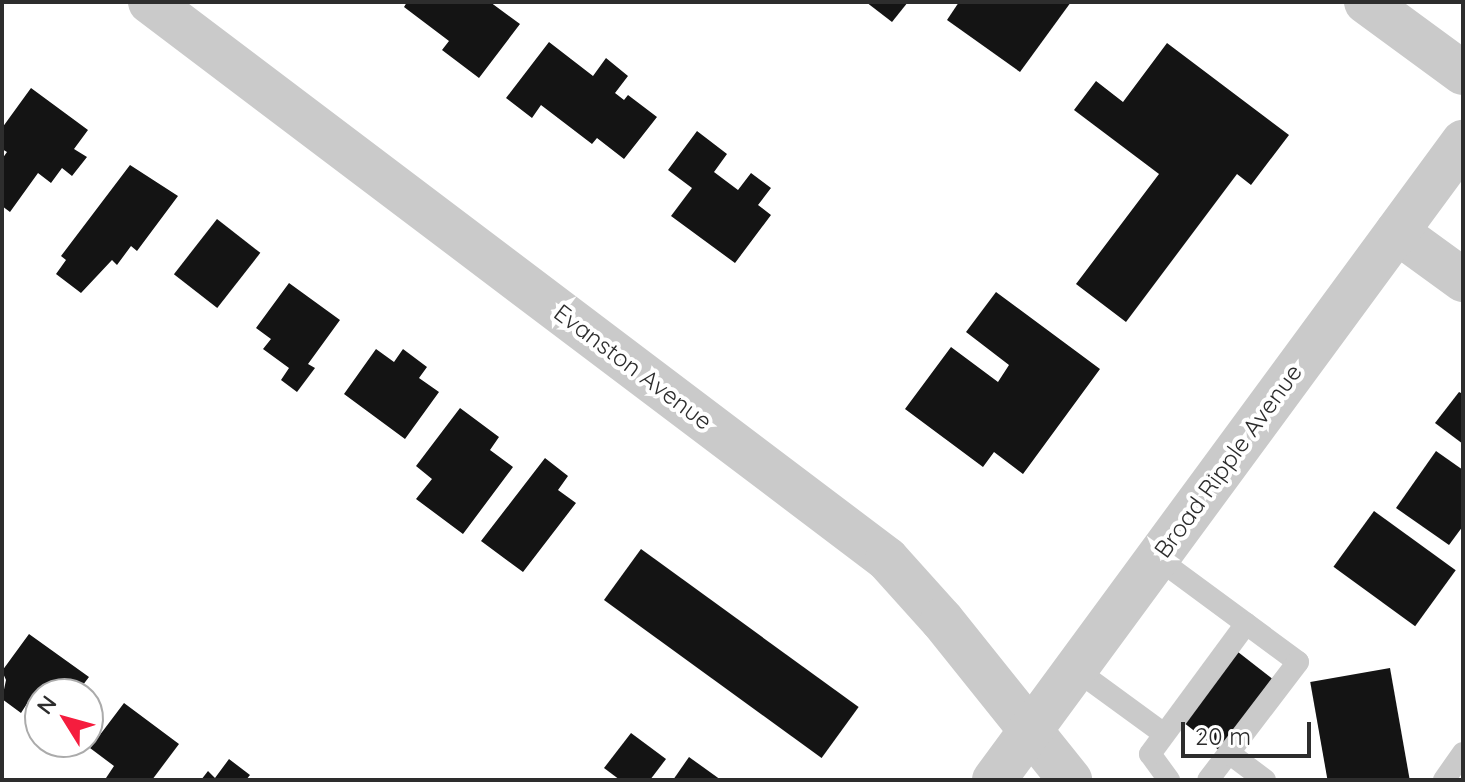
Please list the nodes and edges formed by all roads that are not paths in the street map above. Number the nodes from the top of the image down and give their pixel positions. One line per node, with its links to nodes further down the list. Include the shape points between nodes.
1 (150, 2): 10 (street, Evanston Avenue, via 887,559)
2 (1366, 2): 3 (street)
3 (1463, 73)
4 (1463, 142): 5 (street, Broad Ripple Avenue)
5 (1397, 232): 6 (street); 7 (street, Broad Ripple Avenue)
6 (1463, 280)
7 (1157, 558): 8 (lane); 9 (street, Broad Ripple Avenue)
8 (1246, 624): 11 (lane); 12 (lane, via 1298,662)
9 (1075, 669): 10 (street, Broad Ripple Avenue); 11 (lane)
10 (1030, 730): 14 (street, Broad Ripple Avenue); 15 (street, Evanston Avenue)
11 (1164, 734): 16 (lane, via 1150,754)
12 (1229, 753): 17 (lane); 18 (lane)
13 (1463, 753): 19 (lane)
14 (994, 780)
15 (1070, 780)
16 (1169, 780)
17 (1208, 780)
18 (1265, 780)
19 (1444, 780)

